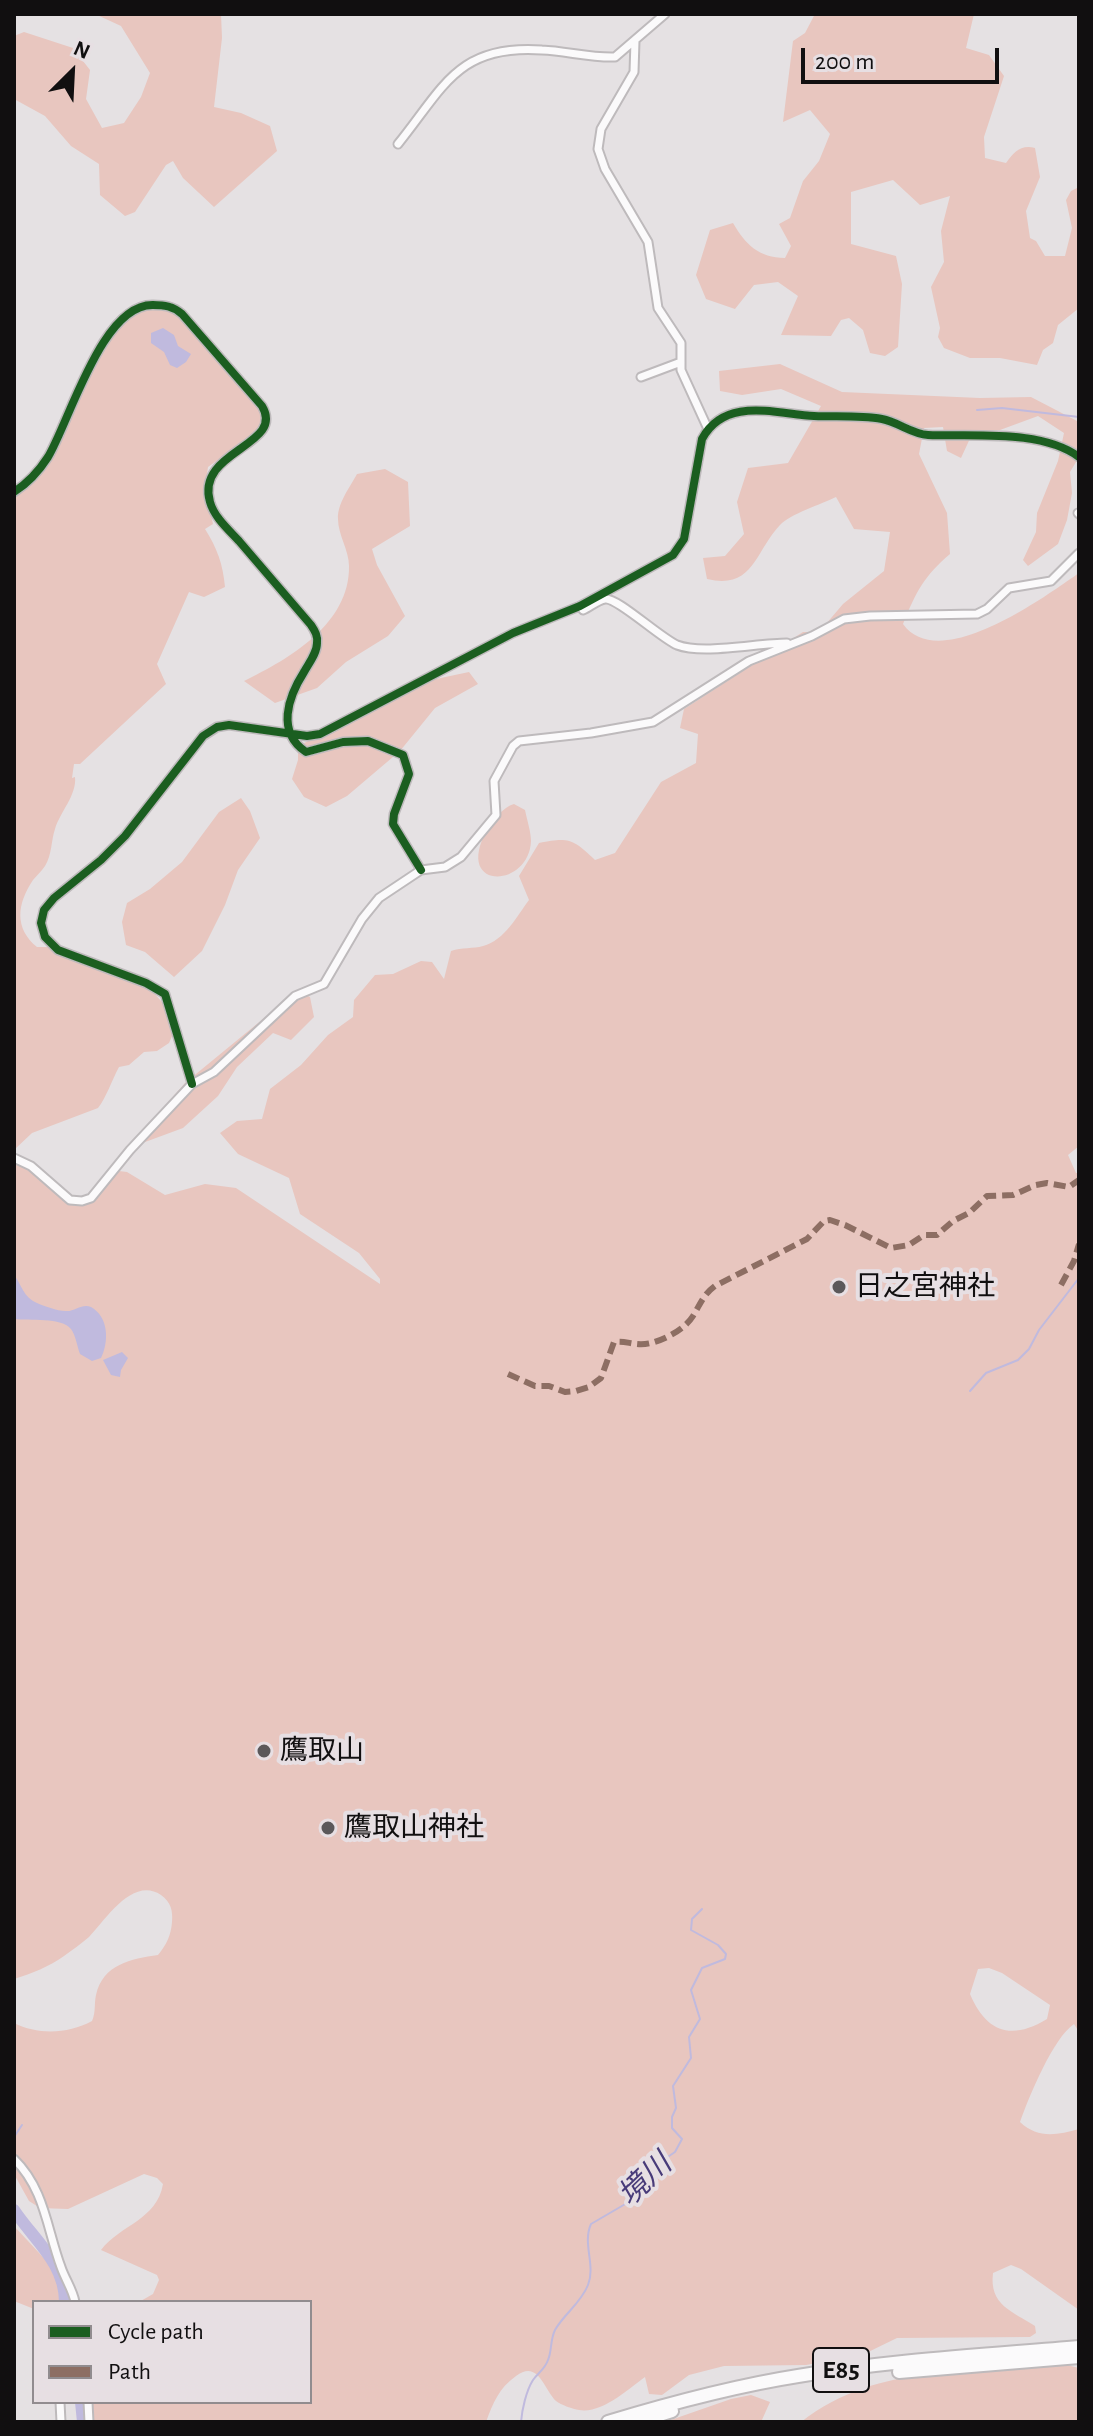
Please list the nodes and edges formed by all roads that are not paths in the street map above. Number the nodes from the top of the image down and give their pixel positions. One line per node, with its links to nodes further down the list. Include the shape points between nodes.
1 (665, 14): 2 (street)
2 (635, 41): 3 (street, via 615,57 512,48 488,52 449,78); 4 (street, via 634,72 605,121 598,149 648,242 656,302 681,343)
3 (398, 144)
4 (681, 362): 5 (street); 6 (street, via 683,378)
5 (641, 377)
6 (708, 429): 7 (street, via 745,410 874,418 928,435 1032,440); 10 (street, via 700,443 678,551)
7 (1079, 457)
8 (14, 492): 12 (street, via 47,459 85,376 126,313 156,305 182,314 267,415 262,434 217,466 209,498 221,520 317,634 316,650 286,717)
9 (1079, 553): 11 (street, via 1051,581 1009,588 977,614 856,617)
10 (580, 606): 11 (street, via 583,610 612,599 660,636 696,650); 12 (street, via 513,633 320,734)
11 (794, 643): 13 (street, via 749,661 653,722 519,741 494,781 496,815 461,857 445,867)
12 (291, 734): 13 (street, via 306,752 368,741 403,755 409,774 393,824); 14 (street, via 229,725 203,736 125,836 44,910 41,923 52,946 165,994)
13 (421, 870): 14 (street, via 374,903 324,984 295,996 214,1072)
14 (192, 1084): 15 (street, via 88,1200 65,1197)
15 (14, 1158)
16 (14, 2159): 17 (street, via 44,2207)
17 (74, 2300)
18 (1079, 2347): 20 (highway, E85, via 800,2375)
19 (1079, 2357): 21 (highway, E85, via 801,2383)
20 (608, 2422)
21 (637, 2422)

